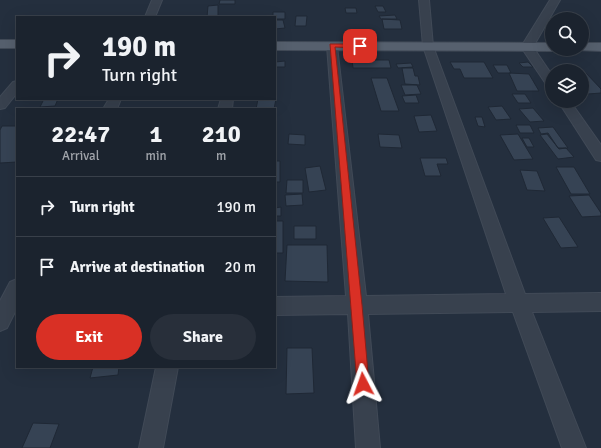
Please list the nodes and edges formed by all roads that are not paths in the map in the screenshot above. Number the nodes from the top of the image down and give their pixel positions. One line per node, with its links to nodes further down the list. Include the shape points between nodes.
1 (157, 0): 4 (street)
2 (424, 0): 9 (street)
3 (555, 0): 10 (street)
4 (150, 16)
5 (0, 44): 6 (main road)
6 (16, 44)
7 (276, 46): 8 (main road)
8 (332, 46): 9 (main road); 22 (street)
9 (428, 46): 10 (main road); 21 (street)
10 (527, 47): 11 (main road); 14 (street)
11 (545, 47)
12 (589, 47): 13 (main road)
13 (601, 47)
14 (545, 74)
15 (16, 86): 16 (street)
16 (0, 105)
17 (569, 108): 18 (street)
18 (601, 156)
19 (16, 290): 24 (street)
20 (601, 302): 21 (street)
21 (519, 303): 22 (street); 28 (street)
22 (357, 305): 23 (street); 27 (street)
23 (276, 306)
24 (6, 312)
25 (167, 368): 26 (street)
26 (151, 448)
27 (368, 448)
28 (574, 448)

